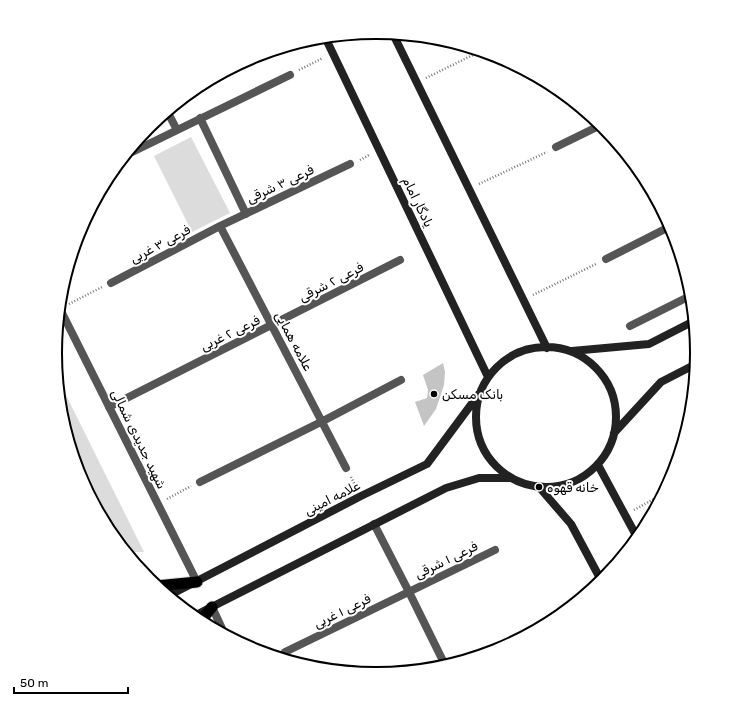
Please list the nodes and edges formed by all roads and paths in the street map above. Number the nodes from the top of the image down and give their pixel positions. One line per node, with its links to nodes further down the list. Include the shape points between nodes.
1 (395, 40): 6 (main road)
2 (328, 43): 3 (main road, یادگار امام)
3 (333, 53): 5 (path); 13 (main road, یادگار امام)
4 (473, 55): 6 (path)
5 (290, 75): 8 (street)
6 (416, 83): 15 (main road)
7 (170, 116): 10 (street)
8 (200, 118): 10 (street); 16 (street)
9 (594, 127): 11 (street)
10 (177, 130): 12 (street)
11 (556, 147): 15 (path)
12 (137, 150)
13 (379, 150): 14 (path); 32 (main road, یادگار امام)
14 (350, 164): 16 (street, فرعی ۳ شرقی)
15 (469, 189): 23 (main road)
16 (246, 214): 17 (street, فرعی ۳ شرقی)
17 (220, 226): 21 (street, فرعی ۳ غربی); 27 (street, علامه همایی)
18 (665, 229): 19 (street)
19 (606, 259): 23 (path)
20 (400, 260): 27 (street, فرعی ۲ شرقی)
21 (111, 283): 24 (path)
22 (685, 298): 28 (street)
23 (523, 300): 29 (main road)
24 (65, 305)
25 (64, 317): 35 (street, شهید جدیدی شمالی)
26 (689, 323): 30 (main road, via 648,344)
27 (272, 326): 35 (street, فرعی ۲ غربی); 36 (street, علامه همایی)
28 (630, 326)
29 (547, 348): 30 (main road); 32 (main road, via 526,349 505,360)
30 (572, 351): 37 (main road, via 591,363 606,380 615,401)
31 (690, 367): 37 (main road, via 661,382)
32 (488, 377): 34 (main road)
33 (401, 380): 36 (street)
34 (481, 390): 40 (main road, via 475,420 480,443 492,463); 43 (main road, علامه امینی, via 426,464)
35 (109, 407): 45 (street, شهید جدیدی شمالی)
36 (323, 421): 39 (street, علامه همایی); 41 (street)
37 (614, 432): 38 (main road, via 611,446)
38 (598, 465): 42 (main road, via 581,478 561,486); 46 (main road)
39 (346, 468): 43 (path)
40 (510, 478): 42 (main road); 47 (main road, via 479,478 446,488)
41 (200, 482): 45 (path)
42 (540, 487): 50 (main road, via 571,524)
43 (361, 496): 51 (main road, علامه امینی)
44 (655, 499): 46 (path)
45 (158, 504): 51 (street, شهید جدیدی شمالی)
46 (624, 515): 48 (main road)
47 (374, 524): 53 (street); 55 (main road)
48 (634, 532)
49 (495, 550): 53 (street, فرعی ۱ شرقی)
50 (599, 575)
51 (197, 582): 52 (highway); 54 (main road, علامه امینی)
52 (164, 585)
53 (409, 592): 59 (street, فرعی ۱ غربی); 60 (street)
54 (173, 593)
55 (212, 608): 56 (main road); 57 (highway); 58 (street)
56 (199, 614)
57 (204, 617)
58 (221, 627)
59 (285, 652)
60 (443, 661)

